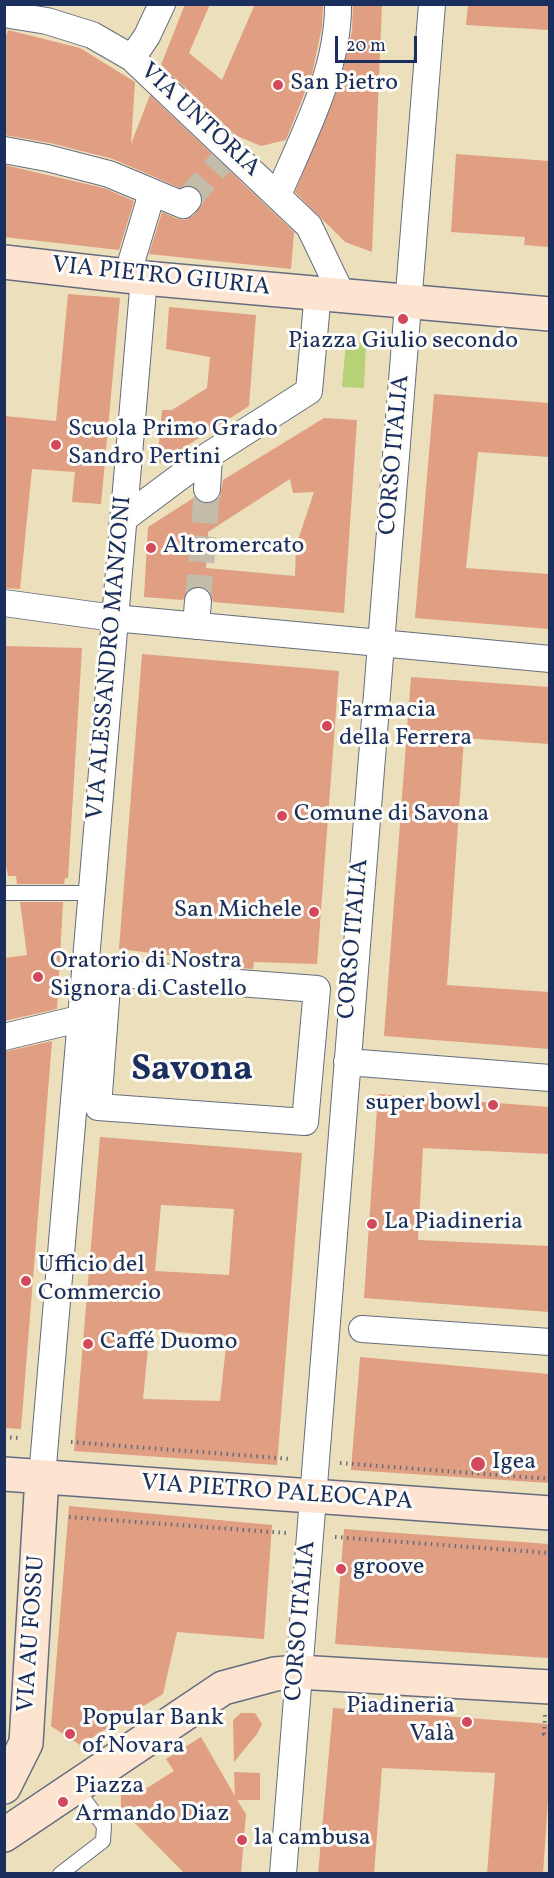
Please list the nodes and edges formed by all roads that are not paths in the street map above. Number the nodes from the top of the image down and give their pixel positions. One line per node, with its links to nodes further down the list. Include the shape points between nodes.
1 (162, 4): 5 (street)
2 (338, 4): 8 (street, via 339,30 316,105)
3 (432, 4): 13 (street, CORSO ITALIA)
4 (4, 14): 5 (street, VIA UNTORIA, via 47,21 92,35)
5 (132, 58): 8 (street, VIA UNTORIA, via 226,156)
6 (4, 150): 7 (street, via 109,174)
7 (152, 193): 9 (street); 11 (street, VIA ALESSANDRO MANZONI)
8 (278, 195): 12 (street, VIA UNTORIA, via 309,226)
9 (185, 203)
10 (4, 262): 11 (street, VIA PIETRO GIURIA)
11 (135, 277): 12 (street, VIA PIETRO GIURIA); 17 (street, VIA ALESSANDRO MANZONI)
12 (330, 293): 13 (street); 15 (street, via 309,391)
13 (409, 300): 14 (street); 22 (street, CORSO ITALIA)
14 (549, 314)
15 (209, 455): 16 (street); 17 (street)
16 (207, 489)
17 (122, 520): 20 (street, VIA ALESSANDRO MANZONI)
18 (198, 601): 21 (street)
19 (4, 603): 20 (street)
20 (114, 618): 21 (street); 25 (street, VIA ALESSANDRO MANZONI)
21 (196, 626): 22 (street)
22 (379, 644): 23 (street); 29 (street, CORSO ITALIA)
23 (549, 659)
24 (10, 893): 25 (lane)
25 (91, 893): 27 (street, VIA ALESSANDRO MANZONI)
26 (105, 1013): 26 (street, via 98,1107 305,1122 317,989 108,973); 27 (street)
27 (80, 1018): 28 (street); 34 (street, VIA ALESSANDRO MANZONI)
28 (4, 1037)
29 (347, 1062): 30 (street); 35 (street, CORSO ITALIA)
30 (549, 1078)
31 (362, 1329): 32 (street)
32 (549, 1342)
33 (4, 1474): 34 (street, VIA PIETRO PALEOCAPA)
34 (42, 1477): 35 (street, VIA PIETRO PALEOCAPA); 40 (street, VIA AU FOSSU, via 26,1743)
35 (313, 1496): 36 (street, VIA PIETRO PALEOCAPA); 37 (street, CORSO ITALIA)
36 (549, 1513)
37 (298, 1672): 38 (street); 39 (street, via 223,1688); 43 (street, CORSO ITALIA)
38 (549, 1687)
39 (74, 1786): 41 (street); 42 (lane, via 104,1826 104,1841)
40 (4, 1787)
41 (4, 1835)
42 (60, 1874)
43 (283, 1874)

